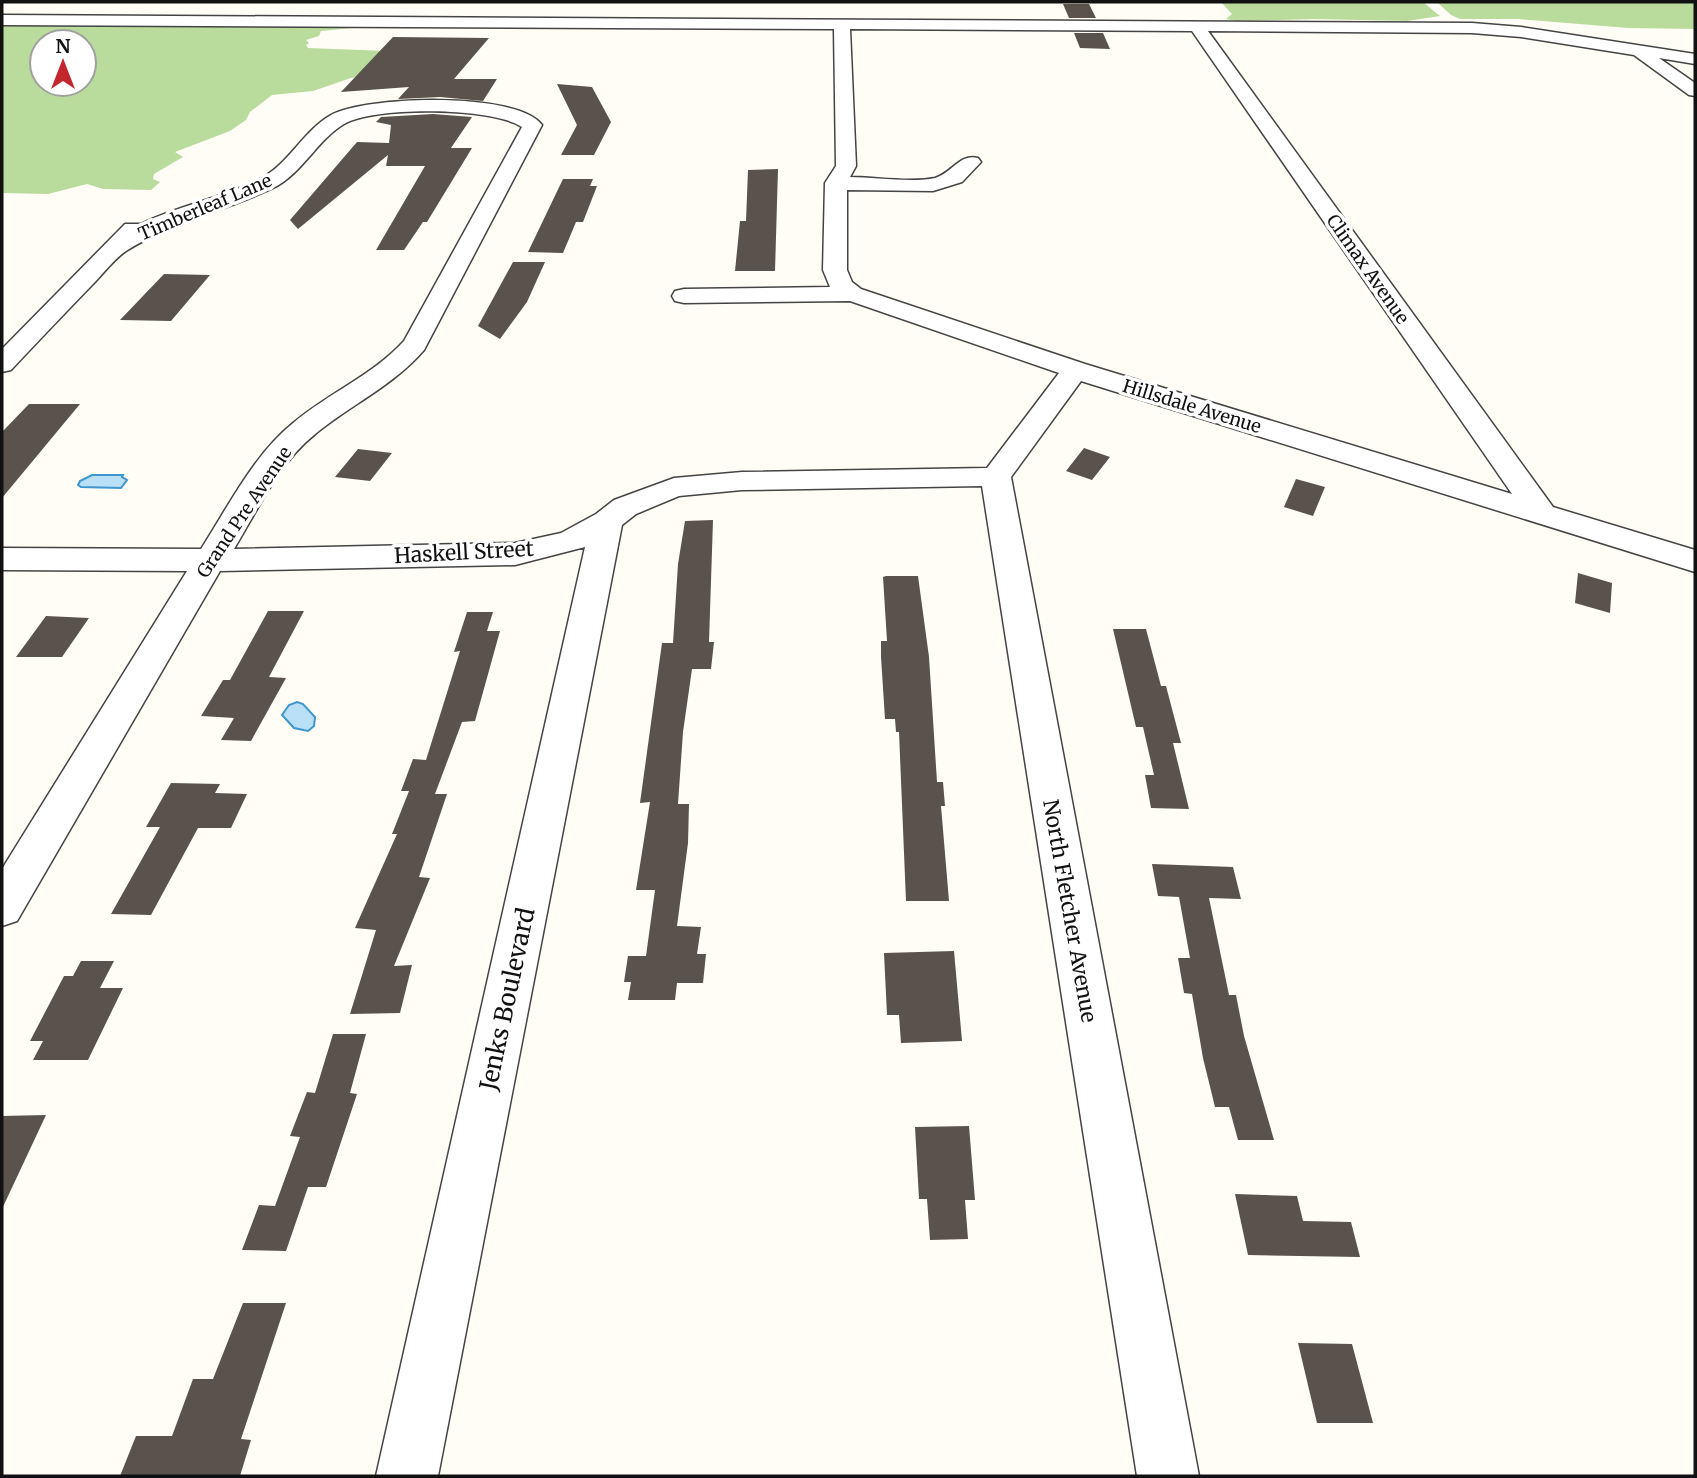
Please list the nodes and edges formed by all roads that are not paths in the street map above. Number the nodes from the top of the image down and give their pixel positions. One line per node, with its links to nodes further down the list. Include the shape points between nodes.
1 (209, 2): 4 (street)
2 (488, 9): 5 (street)
3 (2, 20): 4 (street)
4 (183, 21): 5 (street)
5 (477, 25): 6 (street, via 764,19)
6 (842, 25): 7 (street, via 954,20); 13 (street)
7 (1197, 27): 8 (street, via 1497,29); 21 (street, Climax Avenue)
8 (1633, 49): 9 (street); 10 (street)
9 (1695, 59)
10 (1695, 91)
11 (481, 108): 15 (street, Timberleaf Lane, via 380,107 353,113 330,125 268,183 153,227); 24 (street, Grand Pre Avenue, via 522,116 532,125 531,130 433,315 400,360 303,429 278,454)
12 (971, 162): 13 (street, via 946,183 905,185)
13 (841, 174): 16 (street, via 835,270 842,286)
14 (165, 199): 15 (street)
15 (116, 247): 18 (street)
16 (852, 294): 17 (street, Hillsdale Avenue); 19 (street, Hillsdale Avenue)
17 (684, 296)
18 (2, 364)
19 (1075, 370): 20 (street); 21 (street, Hillsdale Avenue)
20 (996, 477): 22 (street, Haskell Street, via 685,486 649,496); 28 (street, North Fletcher Avenue)
21 (1540, 511): 25 (street, Hillsdale Avenue)
22 (607, 521): 24 (street, Haskell Street, via 571,541 515,554); 27 (street, Jenks Boulevard)
23 (2, 559): 24 (street, Haskell Street)
24 (210, 560): 26 (street, Grand Pre Avenue)
25 (1695, 561)
26 (2, 907)
27 (407, 1476)
28 (1168, 1476)

